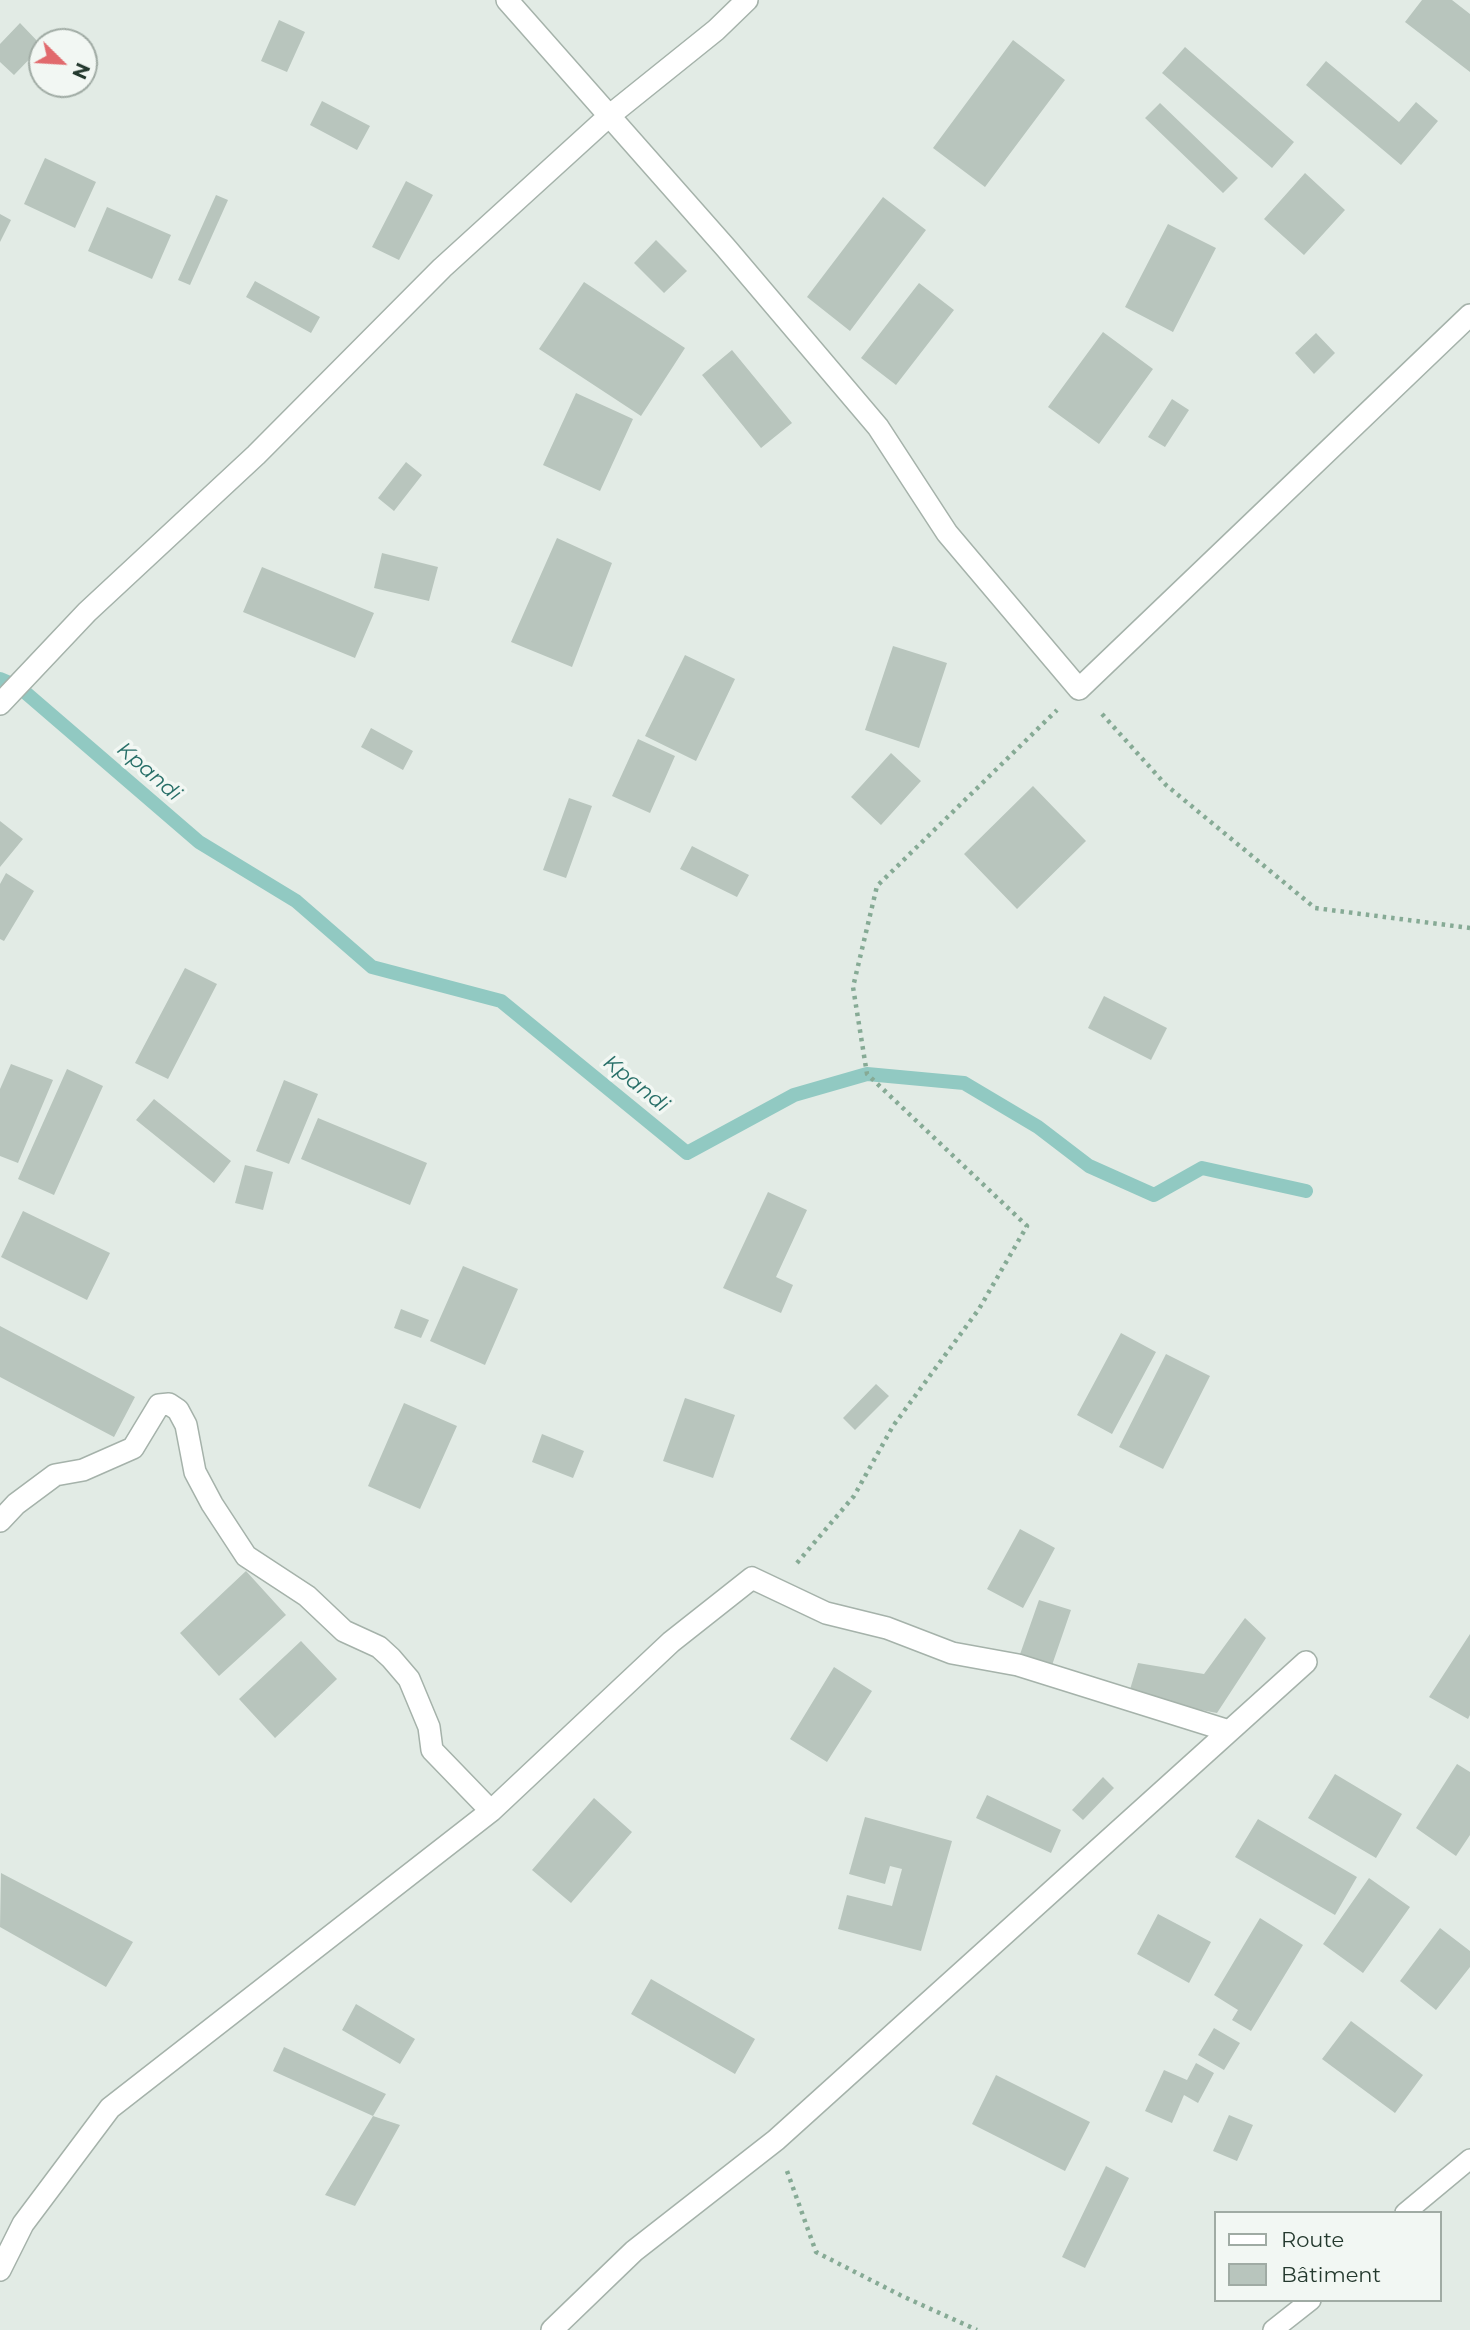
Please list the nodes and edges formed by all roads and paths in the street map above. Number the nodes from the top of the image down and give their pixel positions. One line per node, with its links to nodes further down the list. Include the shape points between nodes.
1 (507, 0): 3 (street)
2 (747, 0): 3 (street)
3 (609, 117): 5 (street, via 878,427 947,533); 6 (street, via 442,268 256,455 87,612)
4 (1470, 314): 5 (street)
5 (1079, 689): 7 (path, via 1166,785 1315,908); 9 (path, via 877,886 853,987 867,1074 1027,1226 979,1309 893,1426 854,1496)
6 (0, 704)
7 (1470, 928)
8 (0, 1521): 12 (street, via 55,1475 83,1470 133,1448 159,1405 169,1404 186,1425 195,1472 246,1556 307,1596 344,1631 379,1647 391,1658 409,1679 429,1727 432,1750)
9 (776, 1588): 11 (street, via 825,1613 887,1628 951,1653 1018,1665); 12 (street, via 752,1578 622,1687)
10 (1306, 1662): 11 (street)
11 (1228, 1731): 13 (street)
12 (491, 1811): 16 (street, via 110,2108 23,2224)
13 (776, 2140): 18 (street, via 634,2251); 19 (path, via 816,2252)
14 (1470, 2159): 15 (lane)
15 (1407, 2211)
16 (0, 2270)
17 (1308, 2302): 20 (lane)
18 (552, 2330)
19 (977, 2330)
20 (1273, 2330)

